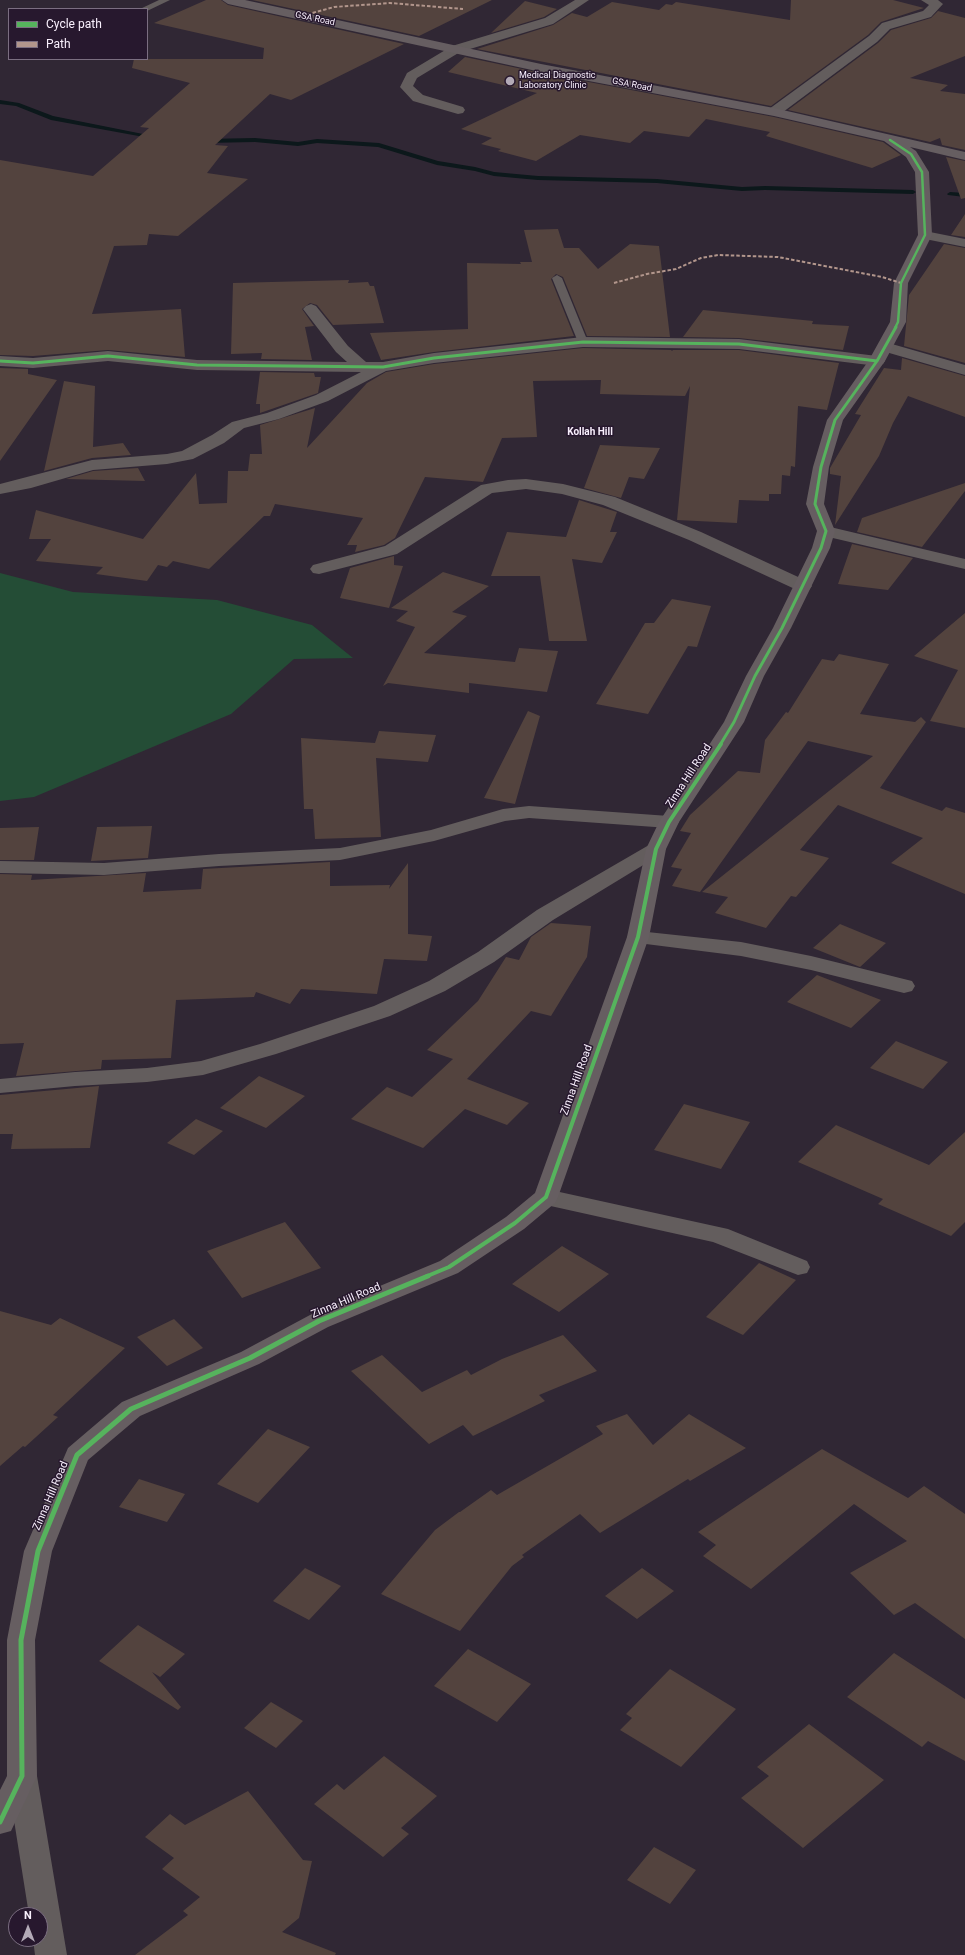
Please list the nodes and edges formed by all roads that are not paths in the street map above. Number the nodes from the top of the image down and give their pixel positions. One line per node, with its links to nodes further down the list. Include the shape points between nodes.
1 (166, 0): 5 (lane)
2 (228, 0): 6 (street, GSA Road)
3 (583, 0): 6 (street, via 549,21)
4 (927, 0): 8 (street, via 937,4 927,14 886,26 873,39)
5 (146, 8)
6 (456, 49): 7 (street, via 412,76 406,87 418,98); 8 (street, GSA Road, via 541,68)
7 (458, 110)
8 (774, 112): 9 (street, GSA Road)
9 (890, 140): 10 (street, GSA Road); 11 (street, via 911,154 922,172)
10 (965, 156)
11 (924, 235): 12 (street); 16 (street, via 902,283 898,322)
12 (965, 243)
13 (557, 278): 15 (lane)
14 (311, 309): 18 (street, via 342,350)
15 (583, 342): 16 (street, via 739,344); 19 (street, via 434,358)
16 (881, 354): 20 (street); 22 (street, via 835,420 820,466 815,504)
17 (0, 361): 18 (street, via 33,362 108,356 197,365)
18 (361, 366): 19 (street)
19 (383, 367): 21 (street, via 322,398 273,416 238,425 218,439 187,454 167,459 92,465)
20 (965, 370)
21 (0, 489)
22 (826, 532): 23 (street); 25 (street, Zinna Hill Road)
23 (965, 564)
24 (319, 569): 25 (street, via 391,550 487,489 526,484 609,501 695,536)
25 (803, 586): 26 (street, Zinna Hill Road, via 755,676 734,722)
26 (669, 822): 27 (street, Zinna Hill Road); 28 (street, via 529,812 503,815 434,835 340,854 104,869)
27 (656, 849): 29 (street, Zinna Hill Road); 31 (street, via 545,915 486,958 437,986 382,1011 203,1068 147,1075)
28 (0, 867)
29 (638, 937): 30 (street, via 741,949); 32 (street, Zinna Hill Road)
30 (904, 986)
31 (0, 1086)
32 (546, 1197): 33 (street, via 719,1234); 34 (street, Zinna Hill Road, via 515,1223 449,1267 319,1322 250,1358 131,1408 78,1455 38,1551 21,1640)
33 (798, 1267)
34 (22, 1776): 35 (street, Zinna Hill Road); 36 (street)
35 (0, 1822)
36 (51, 1955)

